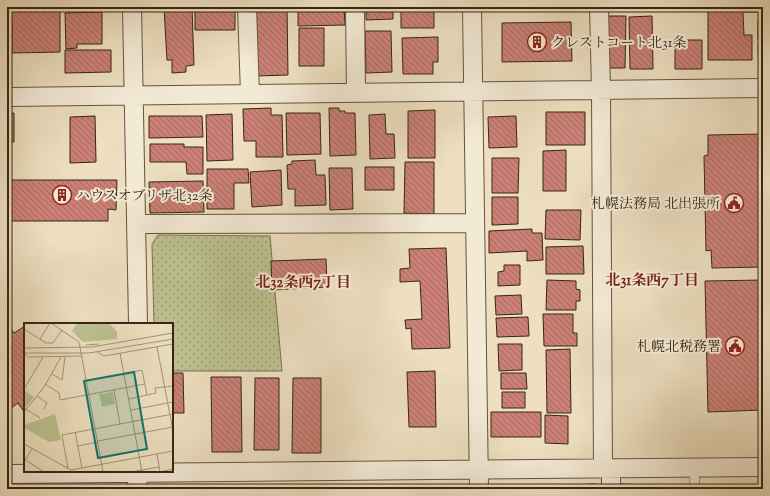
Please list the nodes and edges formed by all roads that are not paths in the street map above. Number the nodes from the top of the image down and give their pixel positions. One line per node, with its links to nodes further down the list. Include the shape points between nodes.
1 (132, 7): 11 (street)
2 (247, 7): 10 (street)
3 (355, 7): 9 (street)
4 (472, 7): 8 (street)
5 (599, 7): 7 (street)
6 (763, 88): 7 (street)
7 (601, 90): 8 (street); 17 (street)
8 (473, 91): 9 (street); 13 (street)
9 (356, 93): 10 (street)
10 (250, 94): 11 (street)
11 (134, 95): 12 (street); 14 (street)
12 (7, 97)
13 (475, 223): 14 (street); 19 (street)
14 (136, 224): 15 (street)
15 (138, 323)
16 (763, 467): 18 (street)
17 (607, 468): 18 (street); 19 (street); 23 (street)
18 (694, 468): 24 (lane)
19 (479, 469): 21 (street); 22 (street)
20 (7, 474): 21 (street)
21 (139, 478)
22 (479, 489)
23 (611, 489)
24 (695, 489)

